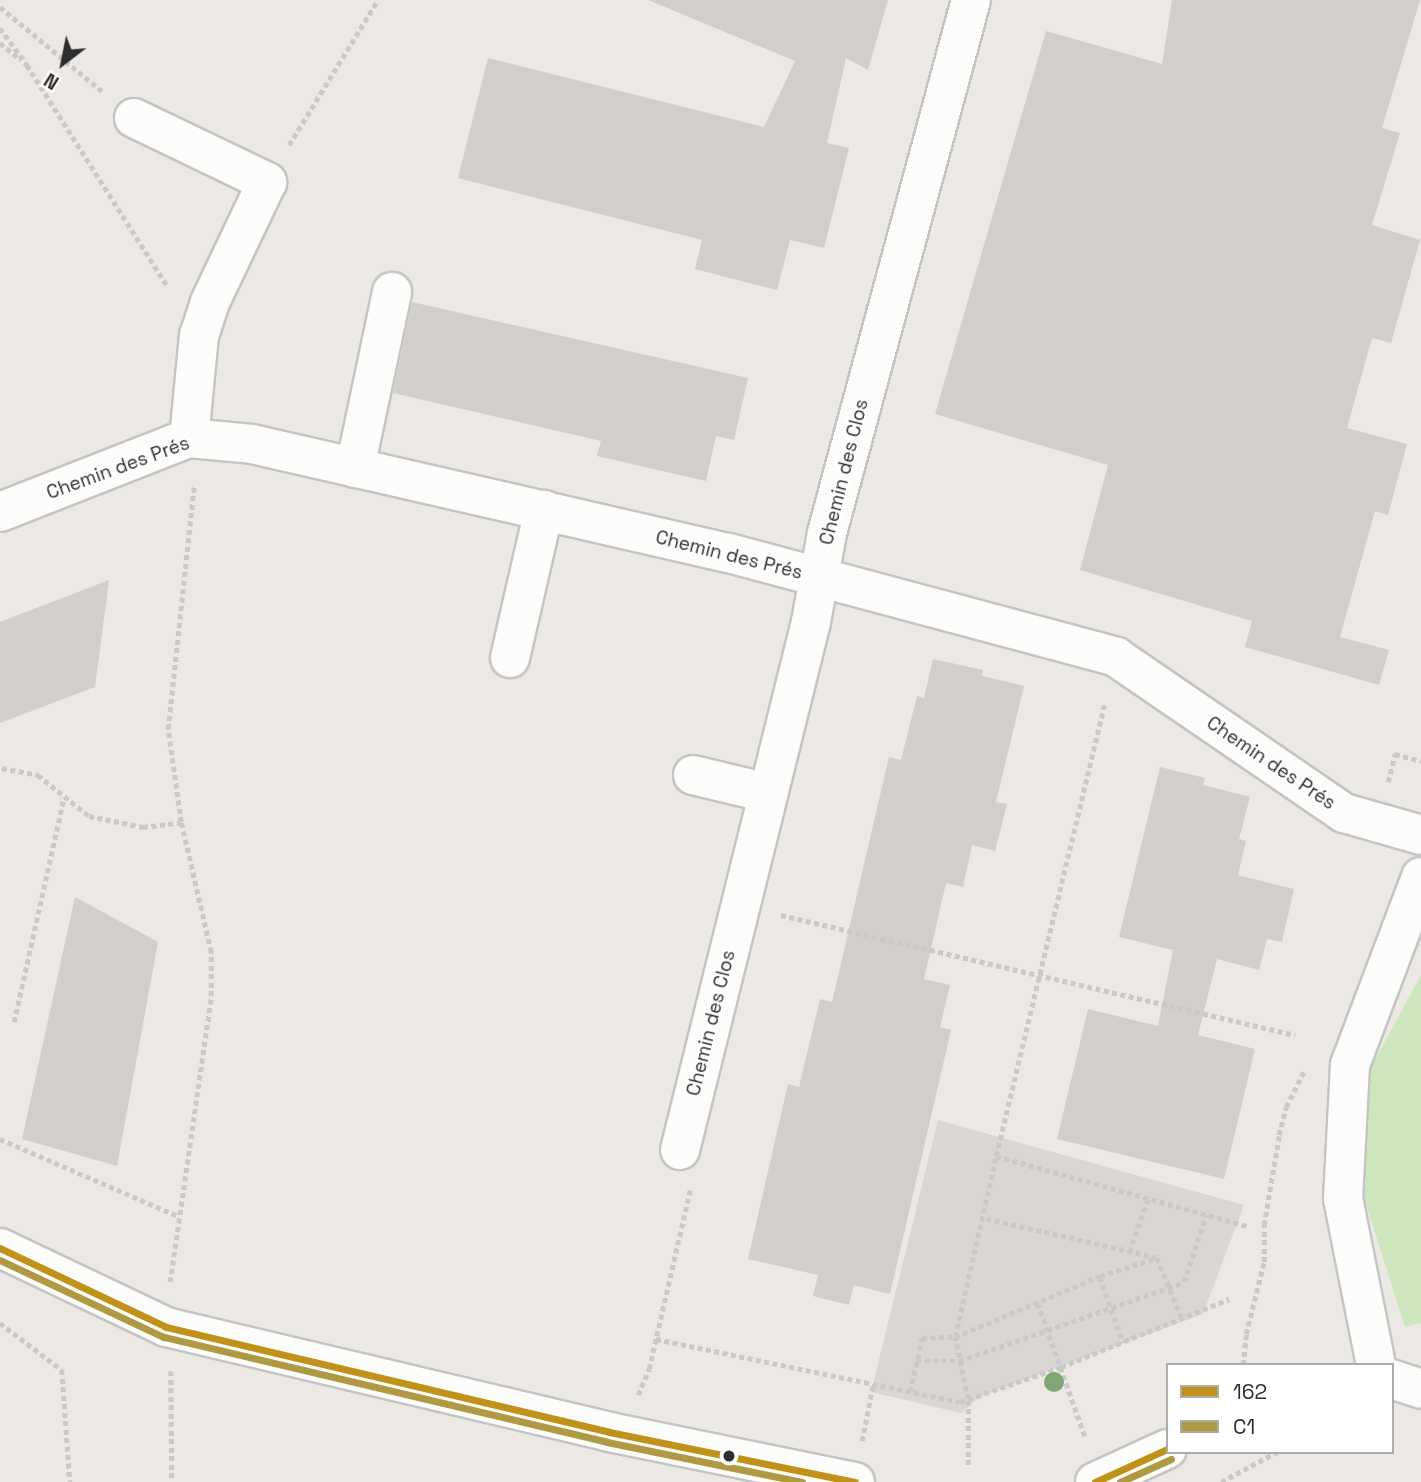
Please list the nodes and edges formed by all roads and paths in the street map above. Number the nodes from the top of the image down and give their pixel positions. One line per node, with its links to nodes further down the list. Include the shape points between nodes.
1 (377, 0): 8 (path)
2 (971, 0): 15 (street, Chemin des Clos)
3 (0, 7): 7 (path)
4 (0, 28): 6 (path)
5 (0, 43): 6 (path)
6 (27, 65): 10 (path)
7 (134, 118): 8 (street)
8 (267, 182): 10 (street)
9 (392, 292): 12 (street)
10 (199, 335): 11 (street)
11 (188, 438): 12 (street, Chemin des Prés, via 252,444); 14 (street, Chemin des Prés); 22 (path, via 194,484 168,729)
12 (355, 468): 13 (street, Chemin des Prés)
13 (544, 510): 15 (street, Chemin des Prés); 17 (street)
14 (0, 512)
15 (817, 577): 16 (street, Chemin des Prés); 20 (street, Chemin des Clos, via 811,622)
16 (1116, 657): 23 (street, Chemin des Prés, via 1344,813); 26 (path)
17 (510, 658)
18 (2, 768): 21 (path, via 38,775)
19 (693, 775): 20 (street)
20 (768, 793): 25 (street, Chemin des Clos)
21 (64, 797): 22 (path, via 89,816 143,827); 27 (path)
22 (181, 822): 35 (path, via 211,953 211,996)
23 (1421, 835)
24 (1421, 877): 56 (street, via 1350,1065 1343,1199)
25 (740, 906): 26 (path); 31 (street, Chemin des Clos)
26 (1038, 975): 28 (path); 32 (path)
27 (14, 1022)
28 (1295, 1035)
29 (1286, 1107): 55 (path, via 1266,1205 1264,1262)
30 (0, 1139): 35 (path)
31 (680, 1150): 51 (path, via 692,1179)
32 (996, 1156): 33 (path); 36 (path)
33 (1148, 1198): 34 (path); 39 (path)
34 (1206, 1215): 37 (path); 42 (path, via 1184,1282)
35 (178, 1216): 48 (path)
36 (982, 1218): 39 (path); 50 (path)
37 (1247, 1226)
38 (0, 1248): 48 (street)
39 (1129, 1252): 40 (path)
40 (1157, 1258): 41 (path); 42 (path)
41 (1100, 1276): 44 (path); 45 (path)
42 (1169, 1289): 45 (path); 46 (path)
43 (1229, 1299): 46 (path)
44 (1038, 1303): 49 (path); 50 (path)
45 (1111, 1307): 49 (path); 52 (path)
46 (1182, 1318): 52 (path)
47 (0, 1323): 71 (path, via 62,1370)
48 (166, 1327): 72 (path, via 171,1362); 73 (street, via 609,1432)
49 (1049, 1331): 54 (path); 58 (path)
50 (954, 1337): 53 (path, via 922,1338); 54 (path)
51 (656, 1339): 61 (path); 65 (path)
52 (1123, 1342): 58 (path)
53 (916, 1361): 54 (path); 63 (path)
54 (959, 1361): 64 (path)
55 (1243, 1363)
56 (1376, 1363)
57 (1421, 1366): 59 (street)
58 (1061, 1367): 64 (path); 66 (path)
59 (1393, 1372)
60 (1393, 1380): 62 (street)
61 (873, 1384): 63 (path); 67 (path)
62 (1421, 1389)
63 (910, 1392): 64 (path, via 960,1402)
64 (968, 1399): 70 (path)
65 (636, 1402)
66 (1087, 1443)
67 (862, 1445)
68 (1166, 1449): 74 (street)
69 (1273, 1454): 75 (path)
70 (968, 1465)
71 (70, 1482)
72 (172, 1482)
73 (855, 1482)
74 (1095, 1482)
75 (1222, 1482)

